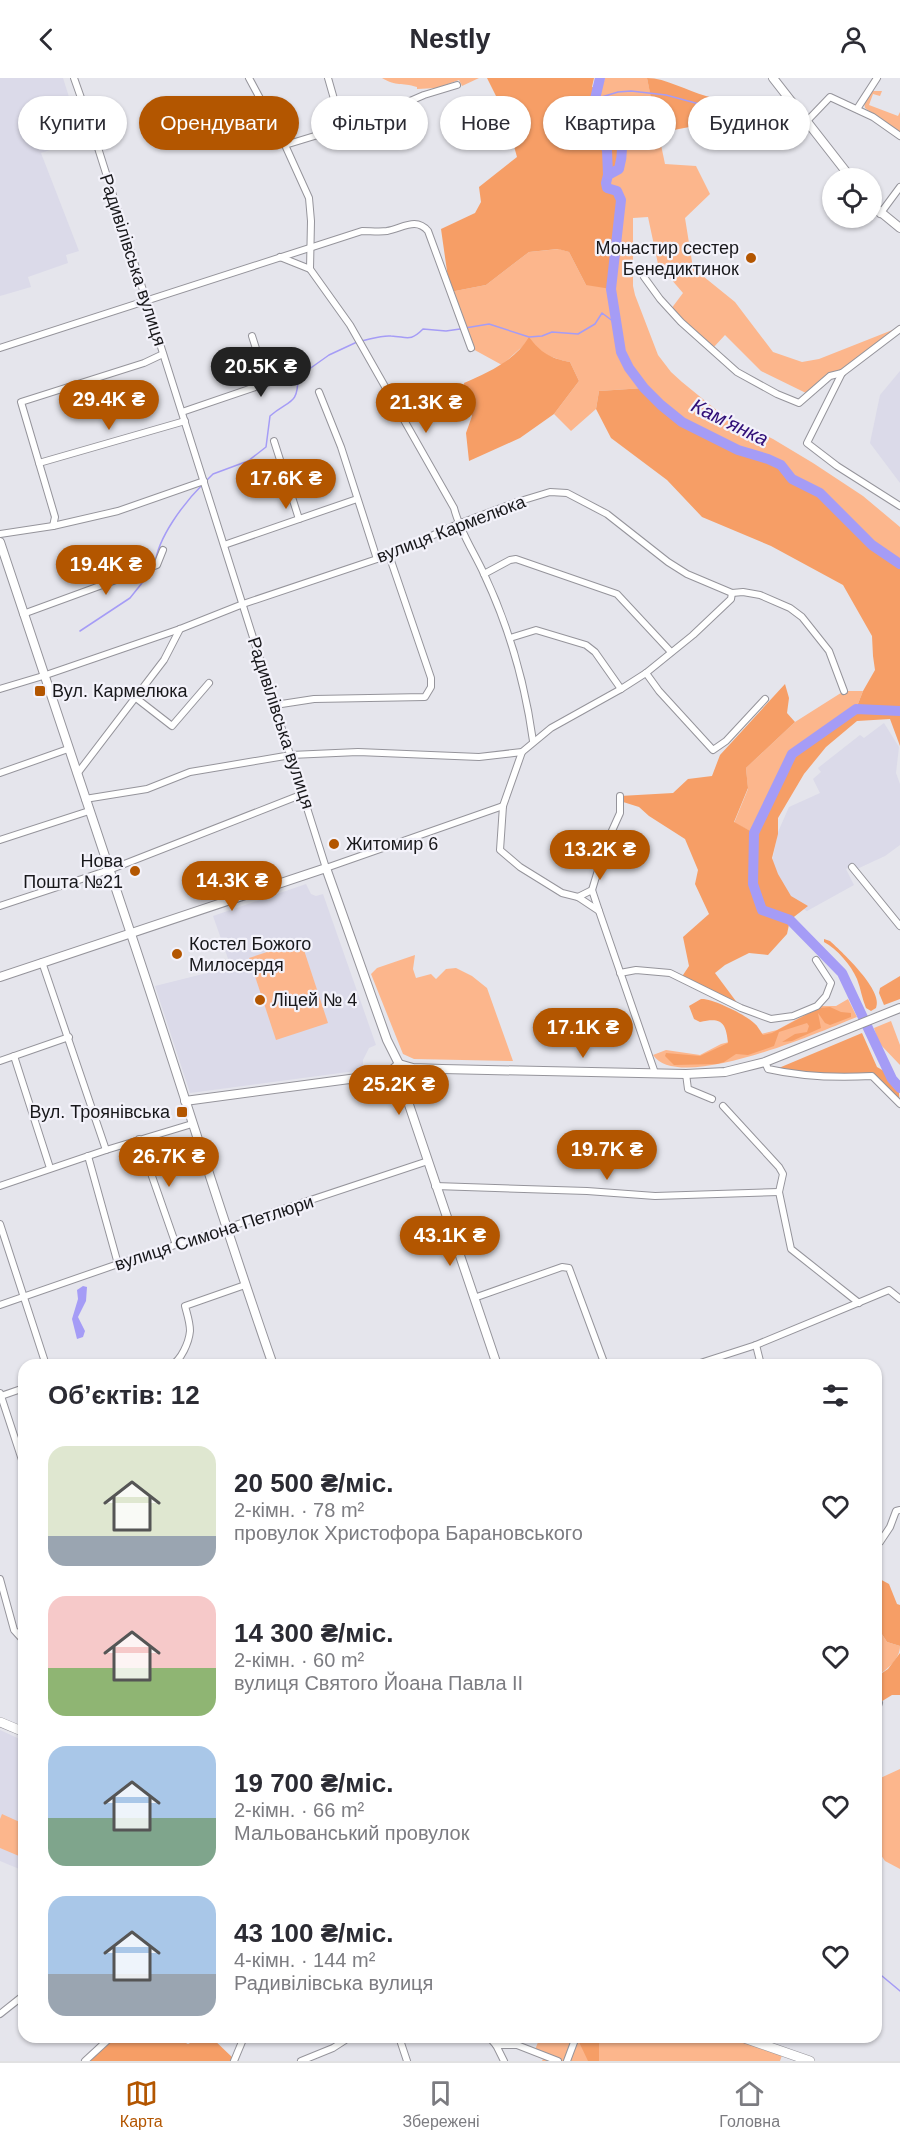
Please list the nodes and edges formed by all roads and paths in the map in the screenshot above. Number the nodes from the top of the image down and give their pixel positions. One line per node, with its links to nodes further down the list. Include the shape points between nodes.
1 (74, 78): 25 (street, Радивілівська вулиця)
2 (249, 78): 7 (street)
3 (328, 78): 8 (street)
4 (773, 78): 10 (street)
5 (877, 78): 11 (street)
6 (457, 85): 9 (street)
7 (259, 96)
8 (333, 96)
9 (422, 96)
10 (787, 96)
11 (857, 110): 12 (street, via 830,97); 14 (street)
12 (810, 118)
13 (810, 125): 16 (street)
14 (900, 136)
15 (287, 150): 21 (street, via 309,198)
16 (843, 168)
17 (900, 187): 18 (street)
18 (882, 211)
19 (882, 215): 20 (street)
20 (900, 228)
21 (310, 247): 22 (street); 23 (street); 29 (street, via 362,231 387,231 416,223 424,226)
22 (280, 257): 23 (street); 25 (street)
23 (310, 269): 41 (street, via 350,325 454,508)
24 (644, 277): 31 (street, via 681,322 737,372 777,394 799,403 830,376)
25 (146, 301): 28 (street); 30 (street, Радивілівська вулиця)
26 (900, 329): 31 (street)
27 (252, 336): 33 (street, via 267,383)
28 (0, 348)
29 (471, 348)
30 (163, 354): 33 (street, Радивілівська вулиця); 36 (street, via 21,402)
31 (842, 373): 39 (street, via 807,443)
32 (319, 392): 38 (street)
33 (182, 412): 34 (street, Радивілівська вулиця)
34 (185, 421): 36 (street); 37 (street, Радивілівська вулиця)
35 (274, 441): 40 (street)
36 (39, 463): 42 (street, via 55,517)
37 (204, 481): 42 (street, via 118,511); 45 (street, Радивілівська вулиця)
38 (357, 499): 40 (street); 48 (street)
39 (900, 506)
40 (298, 519): 45 (street)
41 (458, 524): 47 (street, вулиця Кармелюка); 49 (street); 50 (street, вулиця Кармелюка, via 539,495 567,493 607,514 687,574)
42 (53, 526): 43 (street)
43 (0, 534)
44 (0, 542): 52 (street)
45 (224, 545): 51 (street, Радивілівська вулиця)
46 (163, 550): 52 (street, via 157,565)
47 (389, 555): 48 (street, вулиця Кармелюка); 64 (street, via 431,678 425,697 314,699)
48 (377, 559): 51 (street, вулиця Кармелюка)
49 (484, 574): 54 (street); 55 (street, via 516,559 617,594)
50 (732, 593): 55 (street, via 731,599); 61 (street, вулиця Кармелюка, via 774,599 802,617 833,658)
51 (243, 604): 53 (street, вулиця Кармелюка); 64 (street, Радивілівська вулиця)
52 (23, 614): 57 (street)
53 (180, 629): 57 (street, вулиця Кармелюка); 62 (street, via 164,660)
54 (510, 638): 60 (street, via 536,630 586,645); 65 (street, via 527,699)
55 (671, 652): 56 (street)
56 (646, 673): 60 (street); 63 (street, via 713,750)
57 (43, 676): 59 (street, вулиця Кармелюка); 66 (street)
58 (209, 683): 62 (street, via 172,726)
59 (0, 689)
60 (621, 689): 65 (street)
61 (844, 691)
62 (136, 698): 70 (street)
63 (765, 699)
64 (275, 705): 68 (street, Радивілівська вулиця)
65 (533, 741): 67 (street)
66 (68, 749): 69 (street); 70 (street)
67 (522, 752): 68 (street, via 478,757 358,752); 74 (street)
68 (291, 755): 71 (street, Радивілівська вулиця); 73 (street, via 190,772 147,789)
69 (0, 773)
70 (77, 774): 73 (street)
71 (303, 794): 78 (street, Радивілівська вулиця); 79 (street)
72 (620, 796): 80 (street, via 620,813)
73 (85, 799): 75 (street)
74 (503, 806): 78 (street); 81 (street, via 500,850 545,883)
75 (89, 811): 76 (street); 79 (street)
76 (0, 840)
77 (852, 867): 84 (street)
78 (326, 868): 85 (street); 95 (street, Радивілівська вулиця)
79 (109, 870): 82 (street); 85 (street)
80 (592, 890): 81 (street); 83 (street)
81 (578, 897): 83 (street)
82 (0, 906)
83 (599, 911): 88 (street)
84 (900, 926)
85 (131, 933): 87 (street); 99 (street)
86 (816, 960): 88 (street, via 831,983 826,996 817,1006 793,1016 771,1018 741,1008 670,973)
87 (42, 962): 89 (street); 91 (street)
88 (620, 973): 96 (street)
89 (0, 977)
90 (900, 1008): 94 (street)
91 (69, 1037): 92 (street); 104 (street)
92 (14, 1056): 93 (street); 107 (street)
93 (0, 1060)
94 (765, 1062): 97 (street, via 725,1072); 100 (street, via 768,1069 789,1074 827,1078 872,1076)
95 (399, 1064): 96 (street, via 413,1068); 99 (street, via 387,1074); 106 (street, Радивілівська вулиця, via 401,1082)
96 (655, 1073): 97 (street)
97 (686, 1074): 98 (street, via 688,1089)
98 (712, 1099)
99 (185, 1101): 102 (street)
100 (900, 1104)
101 (723, 1106): 110 (street, via 779,1167 783,1174)
102 (192, 1124): 103 (street); 112 (street)
103 (140, 1139): 104 (street); 113 (street)
104 (106, 1150): 105 (street)
105 (88, 1156): 107 (street); 114 (street)
106 (428, 1161): 109 (street, Радивілівська вулиця); 112 (street, вулиця Симона Петлюри)
107 (50, 1168): 108 (street)
108 (0, 1186)
109 (435, 1186): 110 (street, via 655,1196); 117 (street, Радивілівська вулиця)
110 (779, 1192): 119 (street, via 791,1249)
111 (0, 1224): 116 (street)
112 (225, 1230): 113 (street, вулиця Симона Петлюри); 115 (street)
113 (176, 1245): 114 (street, вулиця Симона Петлюри)
114 (118, 1264): 116 (street, вулиця Симона Петлюри)
115 (245, 1285): 123 (street, via 185,1306 189,1336); 124 (street)
116 (24, 1297): 120 (street, вулиця Симона Петлюри); 122 (street)
117 (474, 1298): 125 (street, Радивілівська вулиця); 126 (street, via 562,1267 569,1268)
118 (900, 1299): 119 (street, via 889,1290)
119 (859, 1303): 121 (street)
120 (0, 1305)
121 (756, 1345): 127 (street); 128 (street)
122 (44, 1359)
123 (179, 1359)
124 (271, 1359)
125 (495, 1359)
126 (603, 1359)
127 (713, 1359)
128 (760, 1359)
129 (18, 1390): 130 (street)
130 (0, 1395): 131 (street)
131 (18, 1448)
132 (900, 1510): 133 (street)
133 (882, 1537)
134 (0, 1579): 135 (street)
135 (18, 1634)
136 (0, 1719): 137 (main road)
137 (18, 1727)
138 (18, 2000): 139 (street)
139 (0, 2014)
140 (104, 2043): 148 (street)
141 (242, 2043): 149 (street)
142 (341, 2043): 150 (street)
143 (401, 2043): 151 (street)
144 (574, 2043): 154 (street)
145 (758, 2043): 155 (main road)
146 (770, 2043): 156 (main road)
147 (496, 2045): 152 (street); 153 (street, via 517,2045)
148 (85, 2061)
149 (234, 2061)
150 (301, 2061)
151 (407, 2061)
152 (504, 2061)
153 (558, 2061)
154 (567, 2061)
155 (810, 2061)
156 (821, 2061)

